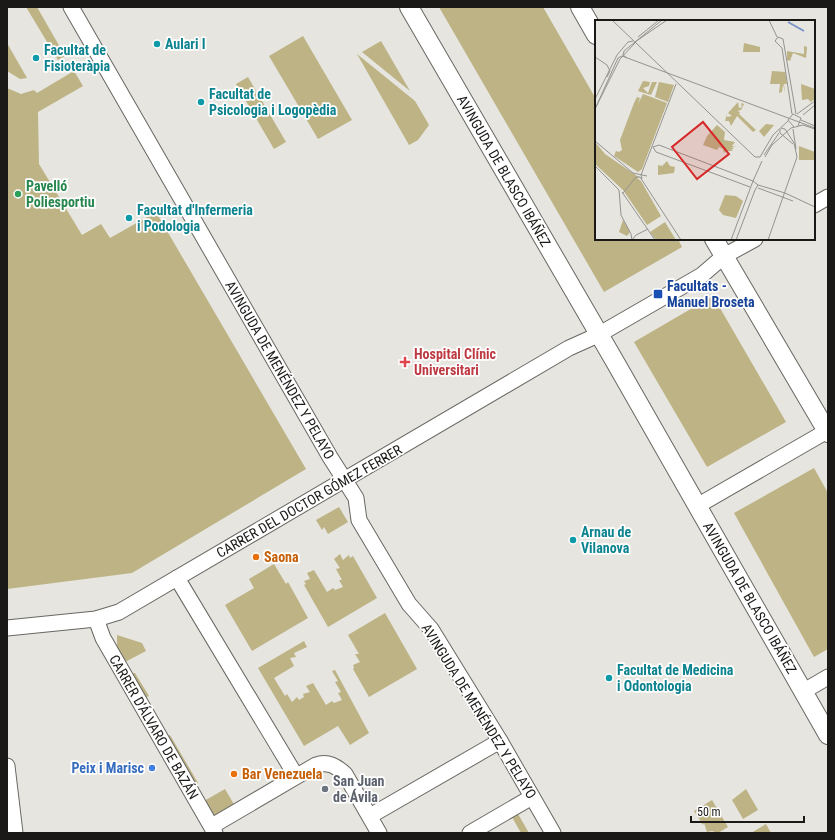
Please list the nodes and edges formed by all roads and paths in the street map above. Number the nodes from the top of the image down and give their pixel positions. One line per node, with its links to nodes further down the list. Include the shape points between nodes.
1 (71, 7): 12 (street, AVINGUDA DE MENÉNDEZ Y PELAYO)
2 (409, 7): 10 (main road, AVINGUDA DE BLASCO IBÁÑEZ)
3 (580, 7): 4 (main road)
4 (595, 33)
5 (828, 197): 6 (street)
6 (815, 204)
7 (715, 240): 9 (main road, AVINGUDA DE BLASCO IBÁÑEZ)
8 (753, 240): 9 (street)
9 (724, 256): 10 (street, via 702,275); 11 (main road, AVINGUDA DE BLASCO IBÁÑEZ)
10 (598, 335): 12 (street, CARRER DEL DOCTOR GÓMEZ FERRER, via 569,348); 13 (main road, AVINGUDA DE BLASCO IBÁÑEZ)
11 (827, 432): 13 (street, AVINGUDA DE BLASCO IBÁÑEZ)
12 (345, 479): 14 (street, CARRER DEL DOCTOR GÓMEZ FERRER); 20 (street, AVINGUDA DE MENÉNDEZ Y PELAYO, via 356,498 359,520 409,604 431,628)
13 (697, 506): 18 (main road, AVINGUDA DE BLASCO IBÁÑEZ)
14 (177, 578): 15 (street, CARRER DEL DOCTOR GÓMEZ FERRER, via 119,612); 22 (street)
15 (96, 619): 16 (street, CARRER DEL DOCTOR GÓMEZ FERRER); 25 (street, CARRER D'ÁLVARO DE BAZÁN, via 103,638)
16 (7, 628)
17 (828, 677): 18 (street)
18 (804, 691): 19 (main road, AVINGUDA DE BLASCO IBÁÑEZ)
19 (828, 734)
20 (500, 741): 23 (street, AVINGUDA DE MENÉNDEZ Y PELAYO); 24 (street)
21 (7, 766): 26 (street)
22 (296, 776): 24 (street, via 316,764 323,763 336,767 345,774); 25 (street)
23 (532, 797): 28 (street); 29 (street, AVINGUDA DE MENÉNDEZ Y PELAYO)
24 (370, 816): 27 (street)
25 (213, 830)
26 (15, 833)
27 (379, 833)
28 (470, 833)
29 (553, 833)

